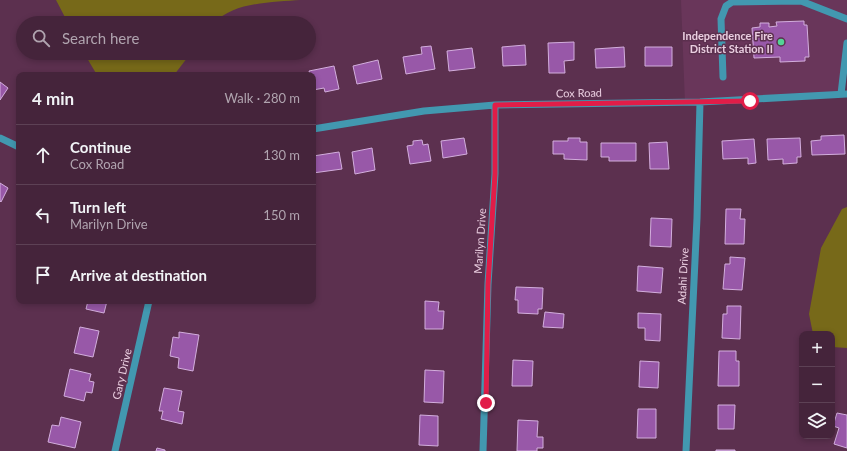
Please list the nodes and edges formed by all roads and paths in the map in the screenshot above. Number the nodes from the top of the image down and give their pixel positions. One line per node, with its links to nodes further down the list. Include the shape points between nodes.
1 (847, 19): 3 (street, via 801,1 732,2 726,6 721,19)
2 (847, 43): 4 (street)
3 (724, 77)
4 (844, 94): 5 (street, Cox Road)
5 (700, 102): 6 (street, Cox Road); 13 (street, Adahi Drive)
6 (495, 105): 7 (street, Cox Road, via 424,111); 12 (street, Marilyn Drive, via 495,174 488,284)
7 (316, 128)
8 (0, 138): 9 (street)
9 (16, 146)
10 (148, 304): 11 (street, Gary Drive)
11 (115, 451)
12 (483, 451)
13 (686, 451)

